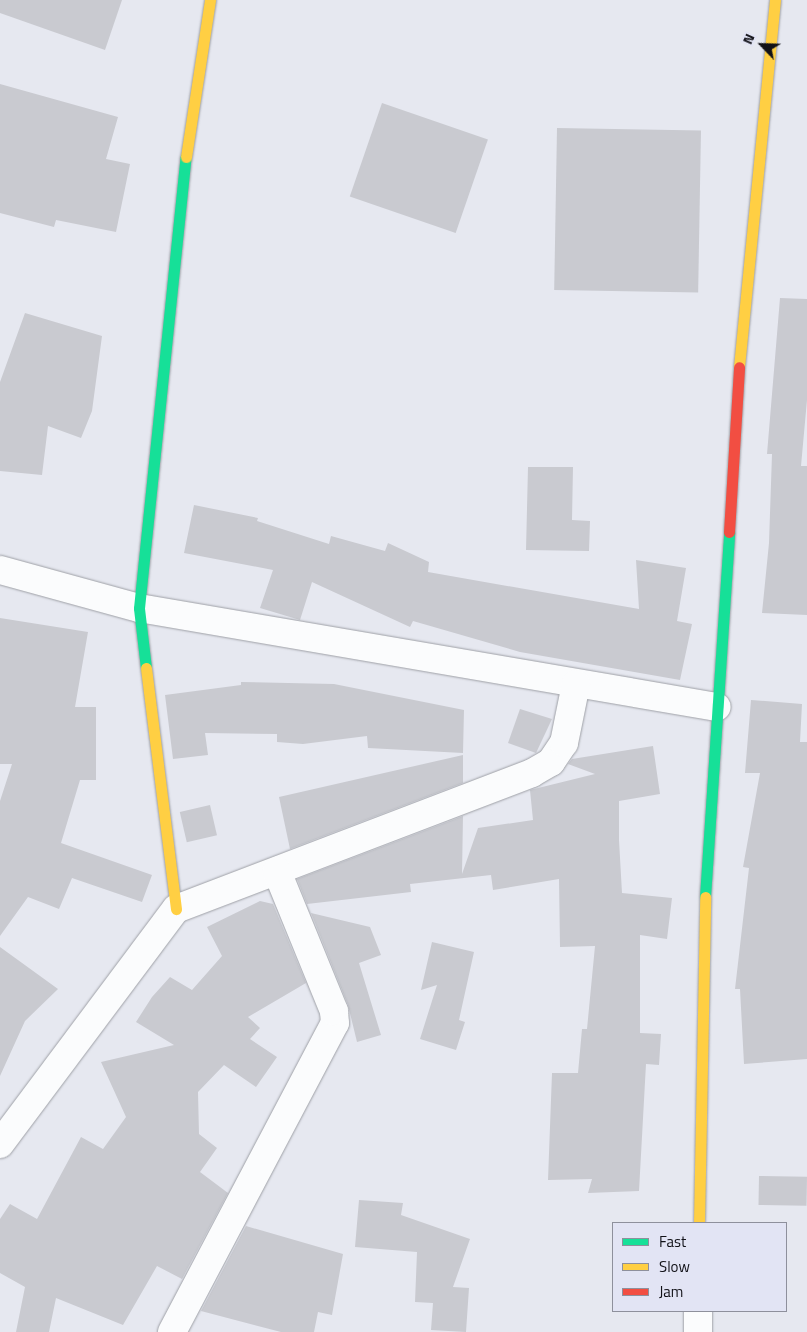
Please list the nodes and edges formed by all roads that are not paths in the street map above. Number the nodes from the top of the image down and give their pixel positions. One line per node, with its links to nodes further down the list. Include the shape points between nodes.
1 (210, 0): 4 (street, via 179,206)
2 (775, 0): 6 (street, via 741,340)
3 (0, 570): 4 (street)
4 (139, 608): 5 (street); 8 (street)
5 (576, 684): 6 (street); 7 (street, via 564,743 551,762 532,773)
6 (717, 707): 10 (street, via 704,910)
7 (277, 871): 8 (street); 12 (street, via 334,1011 335,1022)
8 (176, 909): 9 (street)
9 (0, 1144)
10 (699, 1222)
11 (698, 1312): 13 (street)
12 (172, 1332)
13 (698, 1332)

